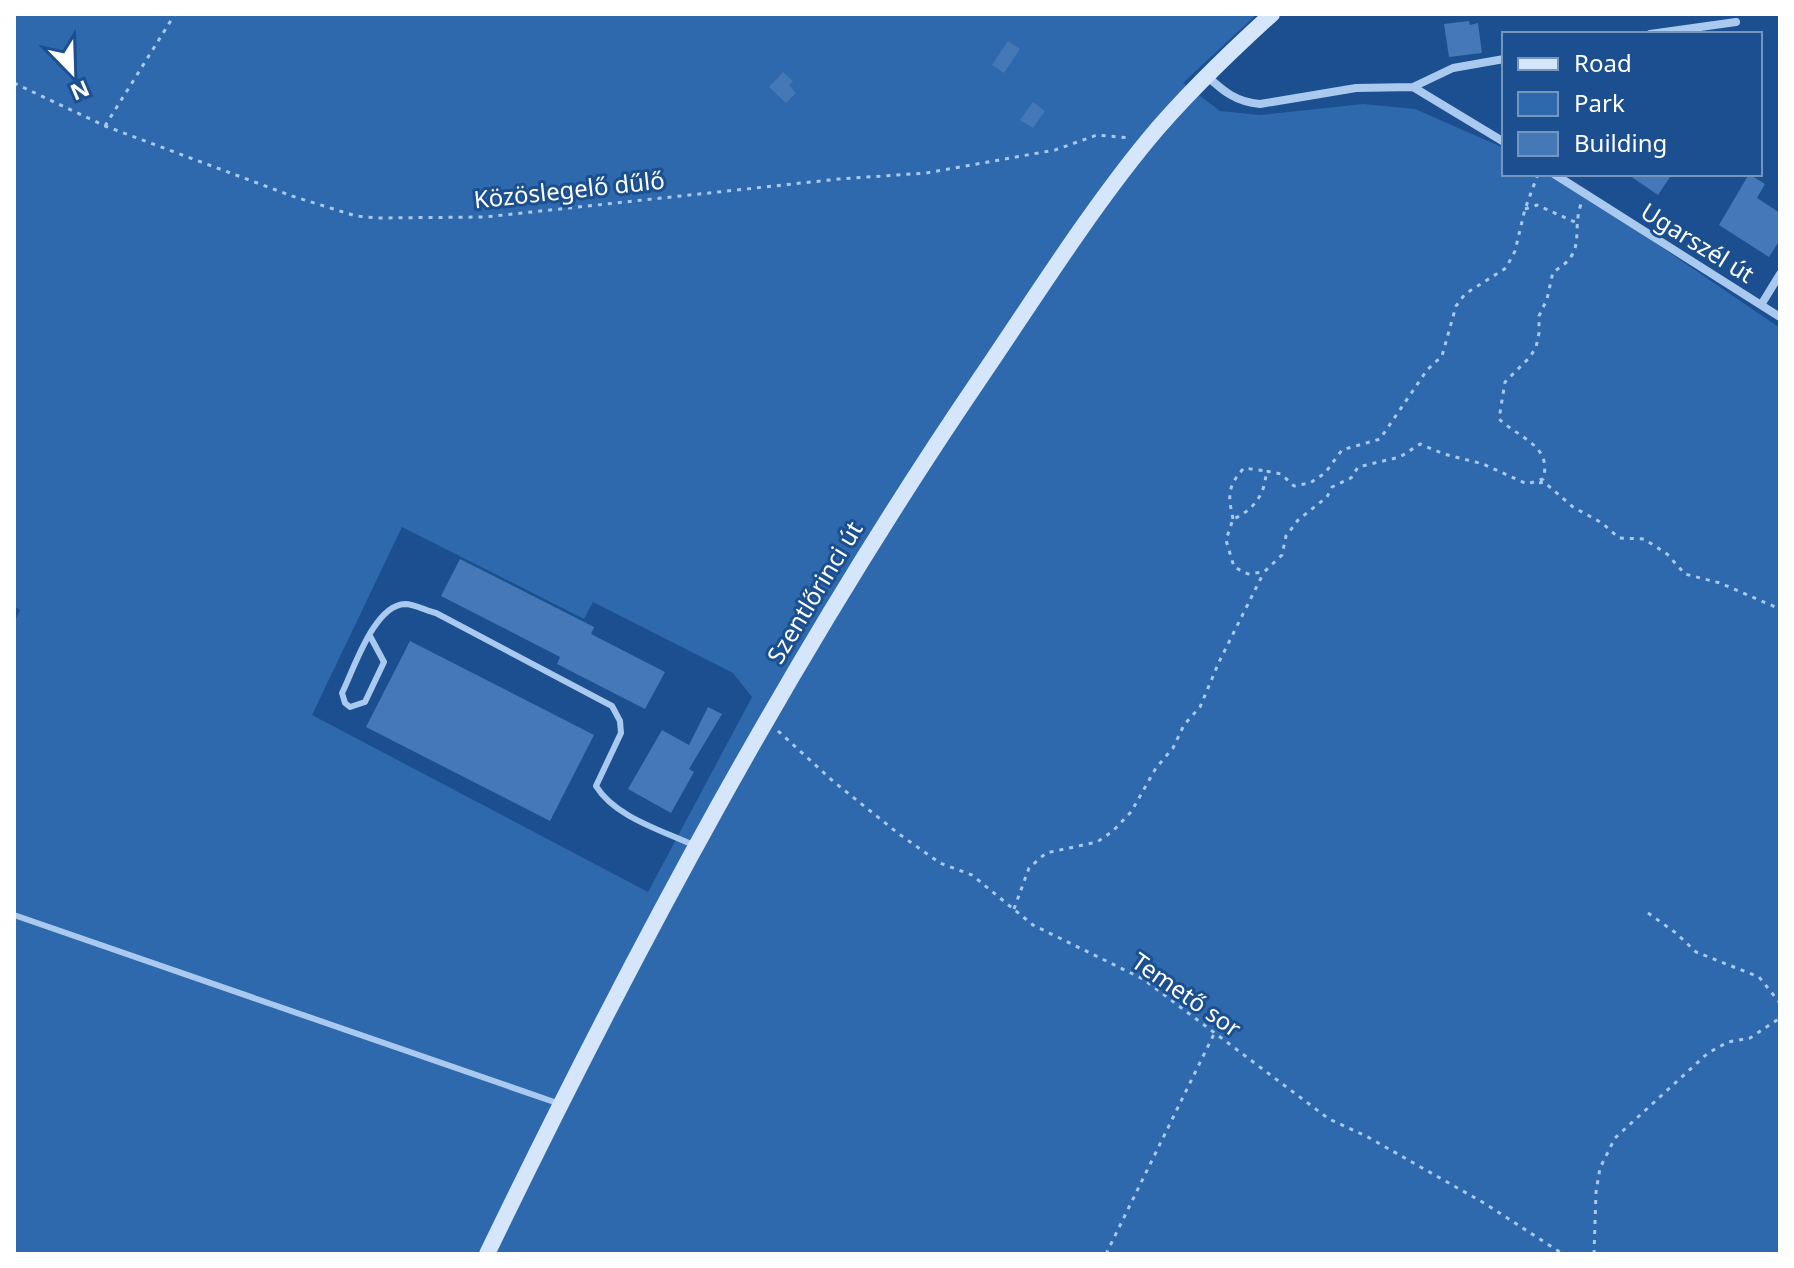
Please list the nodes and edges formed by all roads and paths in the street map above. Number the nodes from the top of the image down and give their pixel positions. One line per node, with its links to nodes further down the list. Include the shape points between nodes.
1 (175, 14): 9 (path)
2 (1272, 14): 6 (main road, Szentlőrinci út)
3 (1736, 22): 4 (street)
4 (1664, 32)
5 (1502, 59): 8 (street, via 1453,68)
6 (1206, 75): 8 (street, via 1227,94 1260,104 1356,88); 11 (main road, Szentlőrinci út)
7 (14, 83): 9 (path, Közöslegelő dűlő)
8 (1413, 87): 10 (street)
9 (105, 126): 11 (path, Közöslegelő dűlő, via 292,196 377,218 485,217 926,173 1055,150 1097,135)
10 (1502, 141)
11 (1146, 142): 26 (main road, Szentlőrinci út, via 905,488)
12 (1537, 176): 15 (path)
13 (1557, 176): 14 (street, Ugarszél út)
14 (1584, 193): 16 (path); 18 (street, Ugarszél út)
15 (1525, 209): 16 (path, via 1537,205); 20 (path, via 1506,268 1465,294 1456,306 1442,356 1380,439 1342,450 1310,483 1294,486 1281,474)
16 (1577, 223): 21 (path, via 1576,249 1549,281 1536,347 1505,382 1500,402 1499,419 1540,449 1545,459 1543,479)
17 (1780, 274): 18 (street)
18 (1761, 305): 19 (street, Ugarszél út)
19 (1780, 317)
20 (1266, 471): 22 (path, via 1266,489); 22 (path, via 1244,468 1231,483)
21 (1536, 483): 23 (path, via 1420,444 1400,457 1358,467 1351,478 1332,487 1298,520 1286,536 1282,555); 24 (path, via 1544,482 1619,538 1644,539 1685,574)
22 (1233, 519): 23 (path, via 1226,540 1234,567 1248,574)
23 (1264, 572): 28 (path, via 1200,707 1131,812 1097,842 1046,853 1029,868)
24 (1780, 609)
25 (370, 636): 25 (lane, via 342,693 353,708 365,702 384,662); 27 (lane, via 387,611 405,604 436,613 612,706 621,733 596,786 603,798)
26 (765, 719): 27 (main road, Szentlőrinci út); 28 (path, Temető sor, via 899,834 940,863 972,875)
27 (696, 846): 34 (main road, Szentlőrinci út)
28 (1014, 909): 33 (path, Temető sor, via 1033,925 1143,979)
29 (1648, 913): 31 (path, via 1696,952 1759,977)
30 (14, 915): 34 (lane)
31 (1780, 1003)
32 (1780, 1018): 38 (path, via 1750,1038 1708,1053 1615,1138 1600,1168)
33 (1214, 1034): 36 (path); 37 (path, Temető sor, via 1329,1119 1484,1203)
34 (560, 1104): 35 (main road, Szentlőrinci út)
35 (487, 1254)
36 (1106, 1254)
37 (1563, 1254)
38 (1594, 1254)

